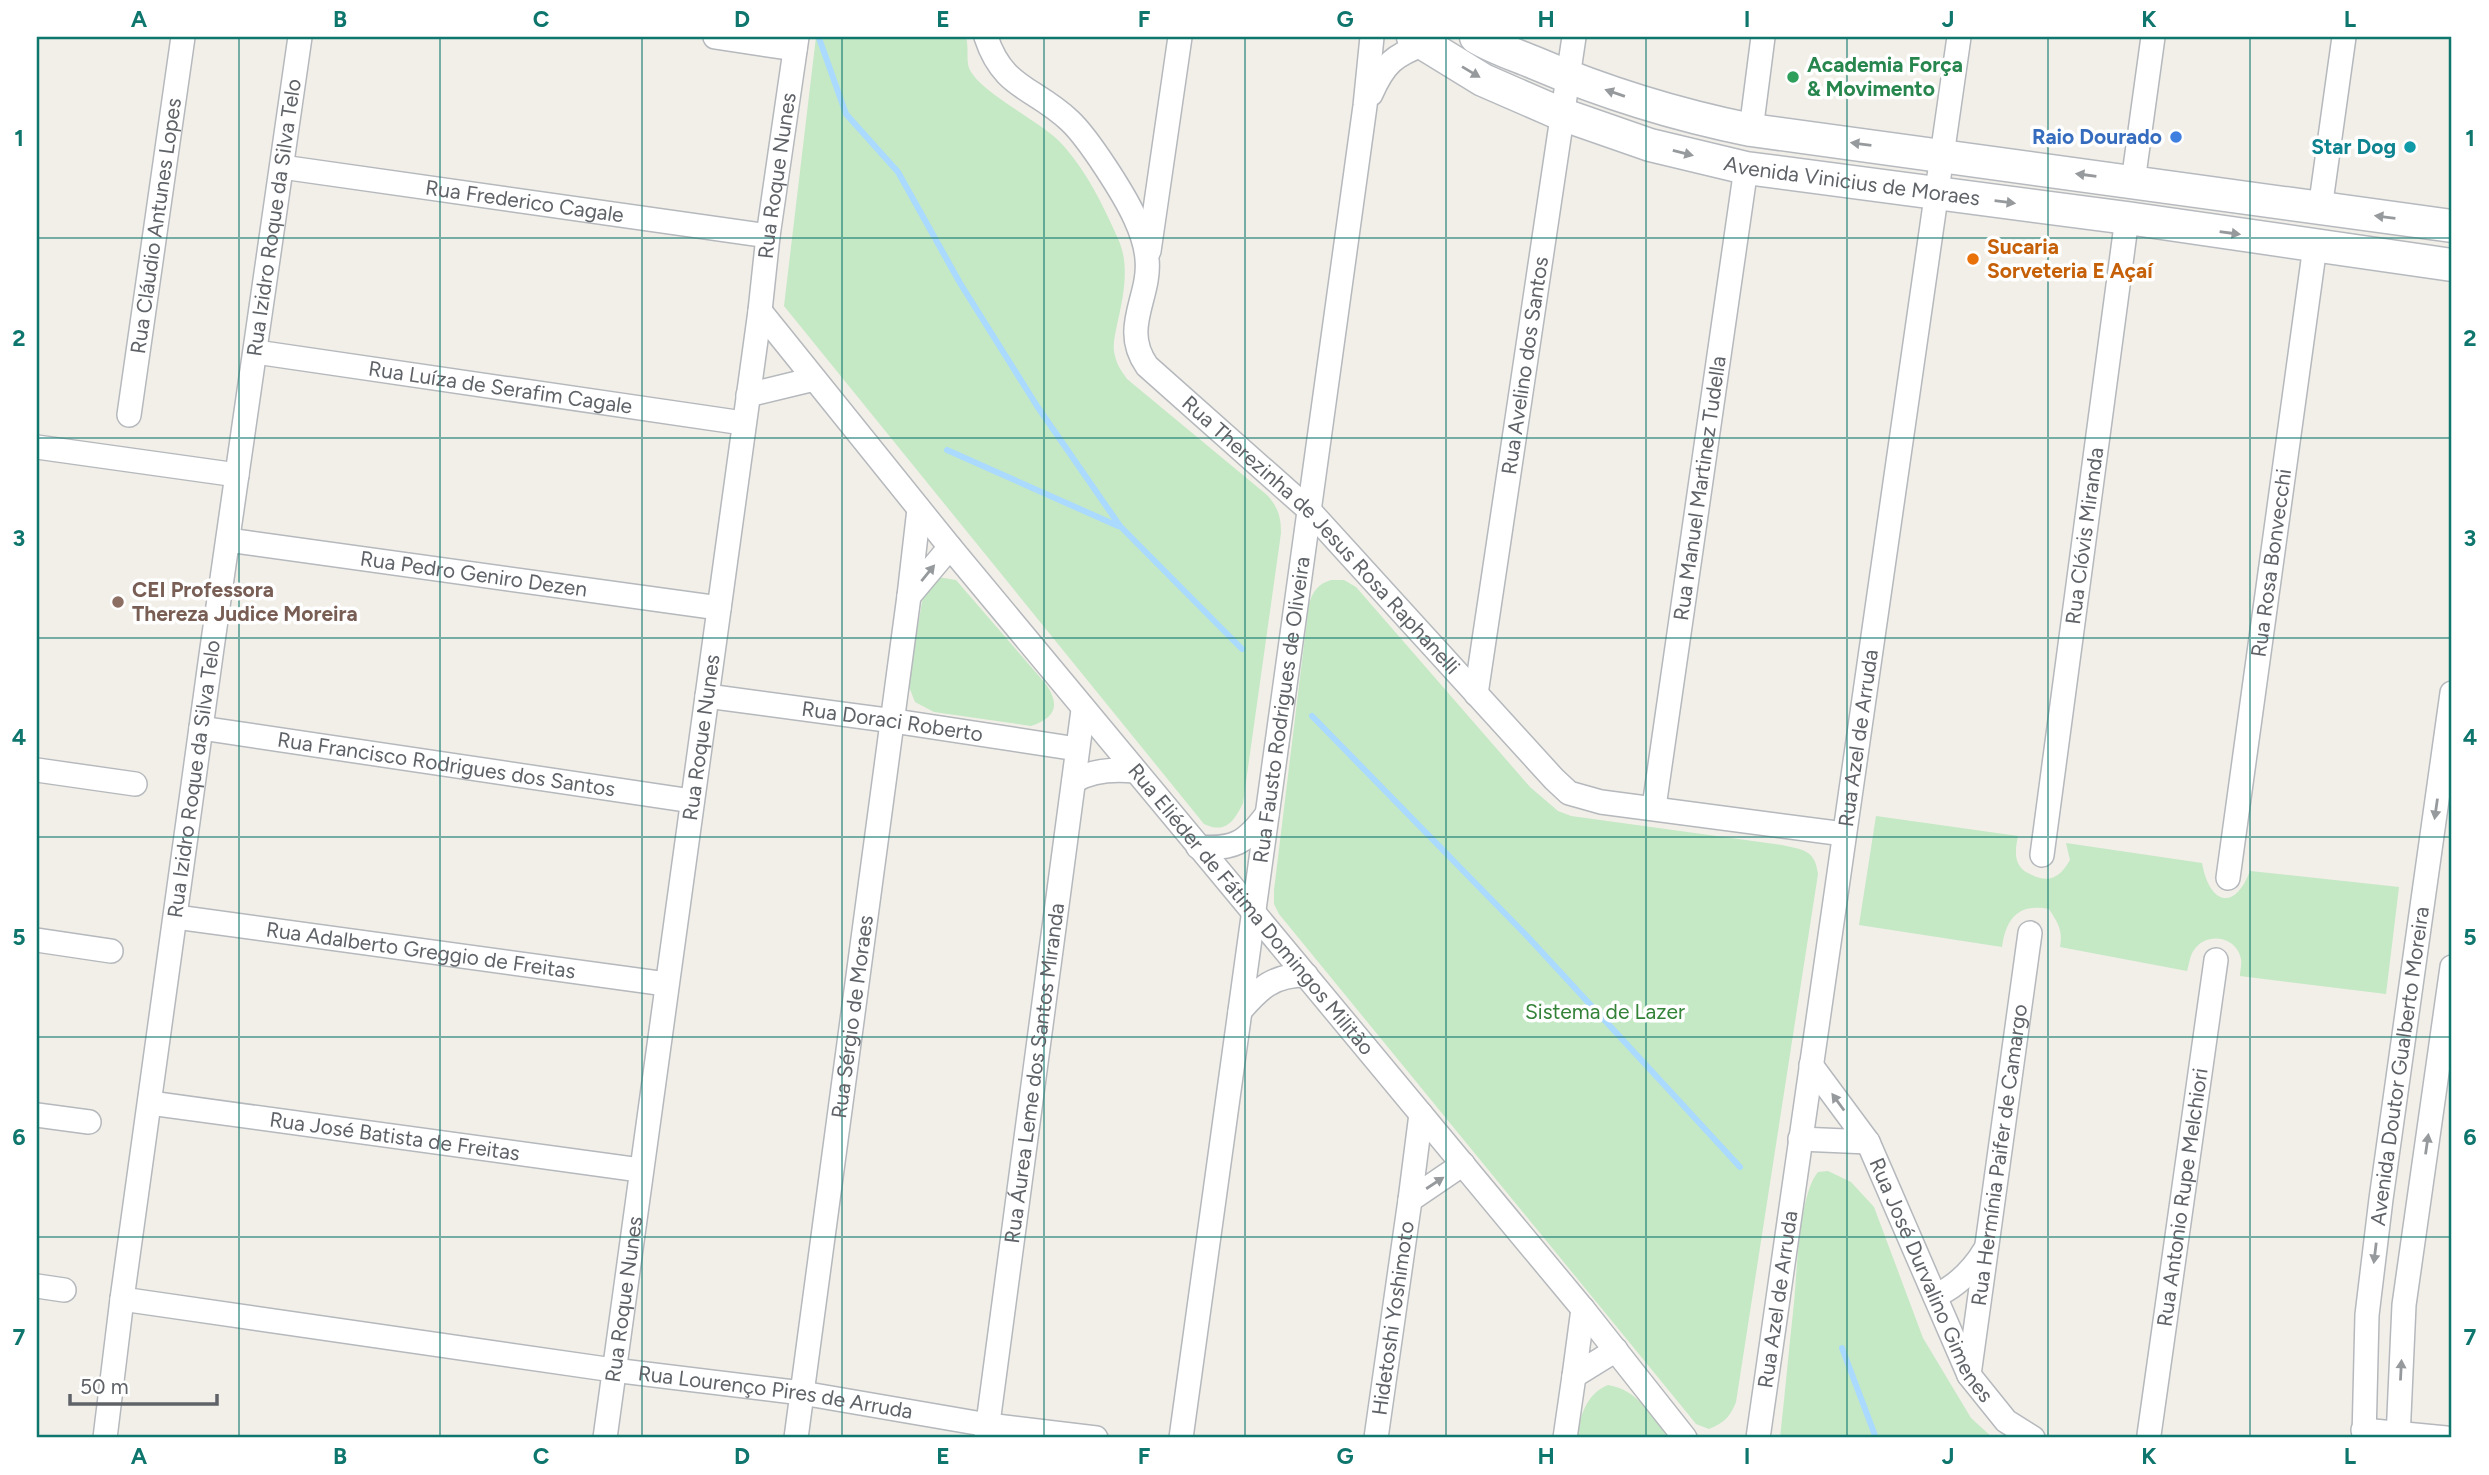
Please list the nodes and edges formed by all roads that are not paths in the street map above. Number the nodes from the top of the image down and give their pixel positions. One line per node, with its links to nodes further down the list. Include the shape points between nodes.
1 (183, 37): 35 (street, Rua Cláudio Antunes Lopes)
2 (300, 37): 20 (street, Rua Izidro Roque da Silva Telo)
3 (715, 37): 14 (street)
4 (1180, 37): 29 (street)
5 (1372, 37): 16 (street, Rua Fausto Rodrigues de Oliveira)
6 (1476, 37): 15 (main road, Avenida Vinicius de Moraes)
7 (1574, 37): 15 (street, Rua Avelino dos Santos)
8 (1763, 37): 18 (street)
9 (1959, 37): 19 (street, Rua Azel de Arruda)
10 (2153, 37): 22 (street)
11 (2344, 37): 24 (street)
12 (988, 39): 29 (street, Rua Therezinha de Jesus Rosa Raphanelli, via 1000,69 1072,122 1084,138 1129,205)
13 (1419, 40): 16 (street, Rua Fausto Rodrigues de Oliveira, via 1381,71); 17 (main road, Avenida Vinicius de Moraes, one-way to 17, via 1483,80)
14 (796, 43): 27 (street, Rua Roque Nunes)
15 (1568, 77): 17 (street, Rua Avelino dos Santos); 18 (main road, Avenida Vinicius de Moraes, one-way to 15, via 1691,118)
16 (1365, 106): 40 (street, Rua Fausto Rodrigues de Oliveira)
17 (1561, 114): 21 (main road, Avenida Vinicius de Moraes, one-way to 21, via 1650,145); 46 (street, Rua Avelino dos Santos)
18 (1751, 130): 19 (main road, Avenida Vinicius de Moraes, one-way to 18)
19 (1943, 155): 22 (main road, Avenida Vinicius de Moraes, one-way to 19); 23 (street, Rua Azel de Arruda)
20 (282, 167): 27 (street, Rua Frederico Cagale); 32 (street, Rua Izidro Roque da Silva Telo)
21 (1746, 168): 23 (main road, Avenida Vinicius de Moraes); 57 (street, Rua Manuel Martinez Tudella)
22 (2133, 182): 24 (main road, Avenida Vinicius de Moraes)
23 (1937, 194): 25 (main road, Avenida Vinicius de Moraes, one-way to 25); 59 (street, Rua Azel de Arruda)
24 (2320, 209): 26 (main road, Avenida Vinicius de Moraes, one-way to 24); 28 (main road)
25 (2127, 218): 28 (main road, Avenida Vinicius de Moraes, one-way to 28); 61 (street, Rua Clóvis Miranda)
26 (2452, 226)
27 (768, 236): 31 (street, Rua Roque Nunes)
28 (2315, 246): 30 (main road, Avenida Vinicius de Moraes); 62 (street, Rua Rosa Bonvecchi)
29 (1148, 261): 40 (street, Rua Therezinha de Jesus Rosa Raphanelli, via 1135,337 1138,354)
30 (2452, 265)
31 (761, 311): 33 (street, Rua Eliéder de Fátima Domingos Militão); 34 (street, Rua Roque Nunes)
32 (256, 352): 36 (street, Rua Luíza de Serafim Cagale); 38 (street, Rua Izidro Roque da Silva Telo)
33 (814, 379): 34 (street); 39 (street, Rua Eliéder de Fátima Domingos Militão)
34 (748, 395): 36 (street, Rua Roque Nunes)
35 (129, 415)
36 (744, 423): 44 (street, Rua Roque Nunes)
37 (37, 447): 38 (street)
38 (237, 475): 41 (street, Rua Izidro Roque da Silva Telo)
39 (919, 509): 42 (street, Rua Eliéder de Fátima Domingos Militão); 43 (street, Rua Sérgio de Moraes)
40 (1308, 509): 46 (street, Rua Therezinha de Jesus Rosa Raphanelli); 58 (street, Rua Fausto Rodrigues de Oliveira)
41 (228, 540): 44 (street, Rua Pedro Geniro Dezen); 50 (street, Rua Izidro Roque da Silva Telo)
42 (950, 547): 43 (street, one-way to 42); 48 (street, Rua Eliéder de Fátima Domingos Militão)
43 (909, 596): 49 (street, Rua Sérgio de Moraes)
44 (719, 608): 47 (street, Rua Roque Nunes)
45 (2452, 693): 97 (street, Avenida Doutor Gualberto Moreira, one-way to 97, via 2376,1238 2367,1315)
46 (1476, 694): 57 (street, Rua Therezinha de Jesus Rosa Raphanelli, via 1569,793 1601,802)
47 (707, 696): 49 (street, Rua Doraci Roberto); 56 (street, Rua Roque Nunes)
48 (1083, 709): 51 (street, Rua Áurea Leme dos Santos Miranda); 53 (street, Rua Eliéder de Fátima Domingos Militão)
49 (894, 721): 51 (street, Rua Doraci Roberto); 94 (street, Rua Sérgio de Moraes)
50 (201, 728): 56 (street, Rua Francisco Rodrigues dos Santos); 64 (street, Rua Izidro Roque da Silva Telo)
51 (1077, 749): 54 (street, Rua Áurea Leme dos Santos Miranda)
52 (37, 770): 55 (street)
53 (1135, 771): 54 (street, via 1084,774); 60 (street, Rua Eliéder de Fátima Domingos Militão)
54 (1074, 780): 95 (street, Rua Áurea Leme dos Santos Miranda)
55 (135, 784)
56 (692, 801): 71 (street, Rua Roque Nunes)
57 (1654, 807): 59 (street, Rua Therezinha de Jesus Rosa Raphanelli)
58 (1267, 814): 60 (street, via 1240,842 1221,849); 63 (street, Rua Fausto Rodrigues de Oliveira)
59 (1844, 834): 73 (street, Rua Azel de Arruda)
60 (1198, 847): 63 (street, Rua Eliéder de Fátima Domingos Militão)
61 (2042, 855)
62 (2228, 878)
63 (1254, 913): 70 (street, Rua Eliéder de Fátima Domingos Militão); 72 (street, Rua Fausto Rodrigues de Oliveira)
64 (176, 917): 71 (street, Rua Adalberto Greggio de Freitas); 74 (street, Rua Izidro Roque da Silva Telo)
65 (2030, 933): 83 (street, Rua Hermínia Paifer de Camargo)
66 (37, 940): 67 (street)
67 (111, 951)
68 (2216, 960): 99 (street, Rua Antonio Rupe Melchiori)
69 (2452, 967): 98 (street, Avenida Doutor Gualberto Moreira, one-way to 69, via 2404,1304)
70 (1306, 975): 72 (street, via 1271,981); 75 (street, Rua Eliéder de Fátima Domingos Militão)
71 (666, 984): 81 (street, Rua Roque Nunes)
72 (1240, 1012): 104 (street, Rua Fausto Rodrigues de Oliveira)
73 (1811, 1065): 78 (street, Rua Azel de Arruda); 79 (street, Rua José Durvalino Gimenes, one-way to 73)
74 (150, 1103): 81 (street, Rua José Batista de Freitas); 86 (street, Rua Izidro Roque da Silva Telo)
75 (1422, 1114): 80 (street, Rua Eliéder de Fátima Domingos Militão); 82 (street, Hidetoshi Yoshimoto)
76 (37, 1115): 77 (street)
77 (89, 1122)
78 (1800, 1139): 79 (street, Rua José Durvalino Gimenes); 96 (street, Rua Azel de Arruda)
79 (1868, 1142): 88 (street, Rua José Durvalino Gimenes)
80 (1463, 1164): 82 (street, Hidetoshi Yoshimoto, one-way to 80); 89 (street, Rua Eliéder de Fátima Domingos Militão)
81 (640, 1170): 91 (street, Rua Roque Nunes)
82 (1409, 1200): 105 (street, Hidetoshi Yoshimoto)
83 (1987, 1247): 87 (street, Rua Hermínia Paifer de Camargo); 88 (street)
84 (37, 1286): 85 (street)
85 (64, 1290)
86 (122, 1299): 91 (street, Rua Lourenço Pires de Arruda); 100 (street, Rua Izidro Roque da Silva Telo)
87 (1979, 1303): 88 (street, via 1955,1317); 92 (street, Rua Hermínia Paifer de Camargo)
88 (1939, 1306): 92 (street, Rua José Durvalino Gimenes)
89 (1583, 1308): 90 (street, Rua Eliéder de Fátima Domingos Militão); 93 (street)
90 (1616, 1350): 93 (street); 107 (street, Rua Eliéder de Fátima Domingos Militão)
91 (614, 1370): 94 (street, Rua Lourenço Pires de Arruda); 101 (street, Rua Roque Nunes)
92 (1969, 1375): 108 (street, Rua José Durvalino Gimenes, via 2006,1421)
93 (1574, 1376): 106 (street)
94 (802, 1393): 95 (street, Rua Lourenço Pires de Arruda); 102 (street, Rua Sérgio de Moraes)
95 (987, 1432): 103 (street, Rua Lourenço Pires de Arruda)
96 (1755, 1432)
97 (2364, 1434): 98 (street)
98 (2398, 1435): 109 (street)
99 (2148, 1437)
100 (105, 1438)
101 (605, 1438)
102 (796, 1438)
103 (1096, 1438)
104 (1181, 1438)
105 (1376, 1438)
106 (1565, 1438)
107 (1685, 1438)
108 (2033, 1438)
109 (2446, 1438)

